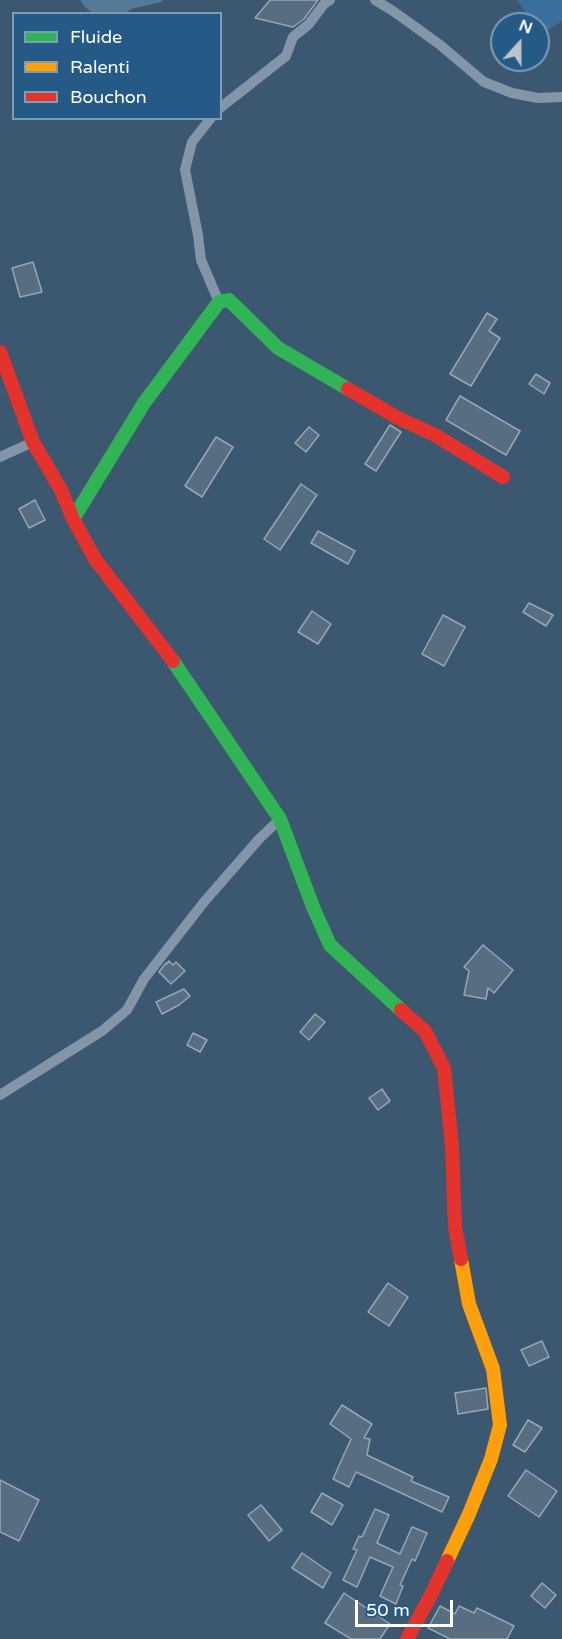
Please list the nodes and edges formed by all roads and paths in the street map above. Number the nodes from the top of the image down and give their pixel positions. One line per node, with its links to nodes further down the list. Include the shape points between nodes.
1 (330, 0): 4 (street, via 293,37 286,56)
2 (375, 0): 3 (street, via 439,44 484,82 512,93)
3 (562, 97)
4 (222, 106)
5 (209, 120): 6 (street, via 192,142 184,170 201,260)
6 (219, 302): 10 (street, via 229,300 278,348); 11 (street, via 144,403)
7 (0, 352): 8 (street)
8 (33, 442): 9 (street); 11 (street)
9 (0, 457)
10 (503, 477)
11 (73, 519): 12 (street, via 95,559 175,664)
12 (280, 819): 13 (street, via 204,902 151,970 127,1010 102,1031); 14 (street, via 330,945 425,1031 444,1068 455,1227 469,1304 493,1369 500,1425 491,1459 469,1514)
13 (0, 1095)
14 (407, 1639)

